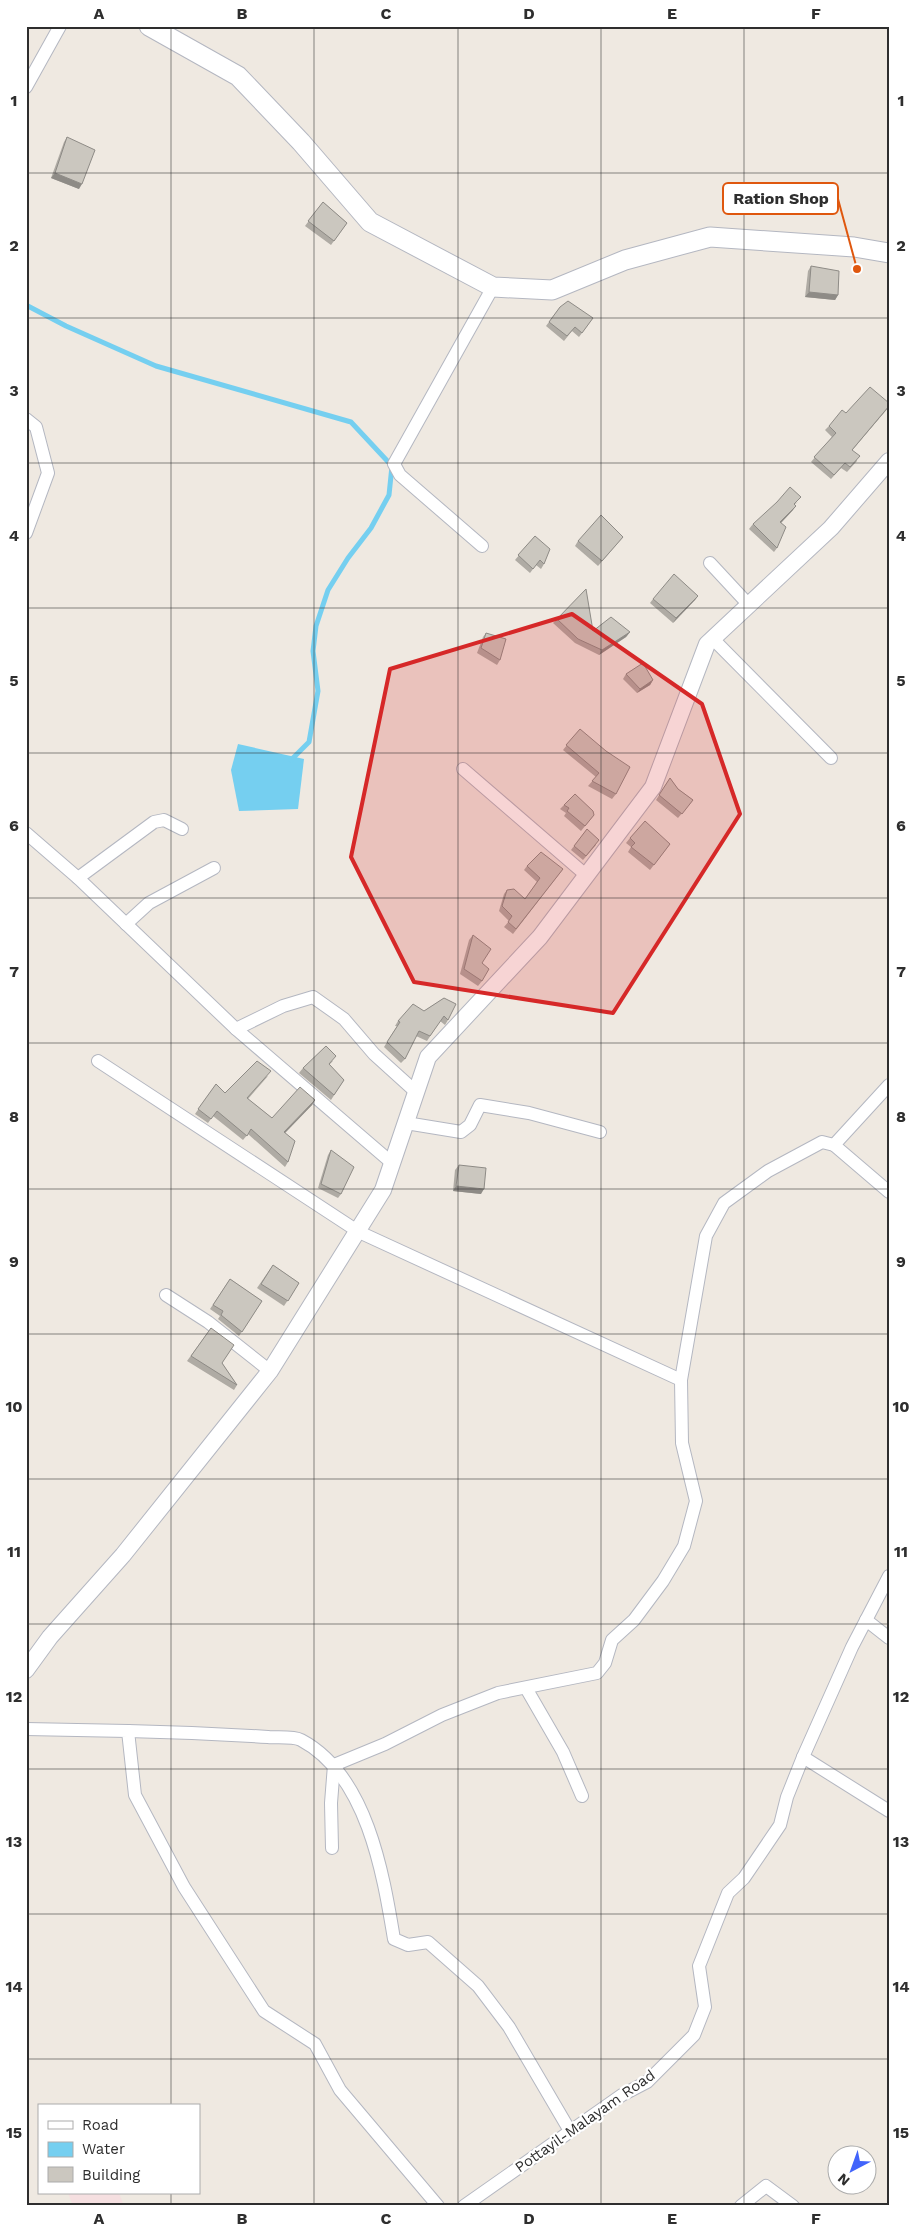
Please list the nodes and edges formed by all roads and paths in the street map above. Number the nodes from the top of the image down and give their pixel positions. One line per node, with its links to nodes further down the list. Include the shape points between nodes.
1 (60, 26): 3 (street)
2 (149, 26): 5 (main road, via 238,76 370,222)
3 (26, 87)
4 (889, 253): 5 (main road, via 854,247 710,237 625,260 552,290)
5 (493, 287): 9 (street, via 394,464 400,475)
6 (26, 419): 8 (street, via 36,428 48,473)
7 (889, 461): 11 (street, via 831,528)
8 (26, 533)
9 (482, 546)
10 (710, 563): 11 (street)
11 (749, 605): 12 (street)
12 (713, 639): 13 (street); 18 (street, via 707,644 654,787)
13 (831, 758)
14 (463, 768): 18 (street)
15 (182, 829): 19 (street, via 164,820 154,822)
16 (26, 832): 19 (street)
17 (214, 868): 20 (street, via 149,903)
18 (587, 876): 24 (street, via 540,937 428,1057)
19 (78, 878): 20 (street)
20 (126, 924): 21 (street)
21 (236, 1029): 24 (street, via 283,1006 313,997 344,1019 374,1054); 28 (street)
22 (98, 1061): 30 (street)
23 (889, 1085): 27 (street)
24 (416, 1092): 25 (street)
25 (406, 1123): 26 (street, via 461,1132 470,1125 480,1105); 28 (street)
26 (600, 1132)
27 (834, 1145): 29 (street); 33 (street, via 822,1142 768,1171 724,1203 706,1236)
28 (392, 1163): 30 (street, via 383,1190)
29 (889, 1192)
30 (359, 1232): 32 (street); 33 (street)
31 (166, 1295): 32 (street, via 208,1322)
32 (270, 1371): 37 (street)
33 (681, 1380): 38 (street, via 682,1443 696,1501 684,1546 664,1581 634,1620 612,1640 605,1663 597,1673)
34 (889, 1576): 35 (street, Pottayil-Malayam Road)
35 (866, 1620): 36 (street); 41 (street, Pottayil-Malayam Road)
36 (889, 1638)
37 (26, 1670)
38 (526, 1688): 42 (street, via 498,1693 442,1715); 43 (street, via 563,1752)
39 (26, 1729): 40 (street)
40 (128, 1731): 42 (street, via 203,1732 300,1740); 47 (street, via 135,1795 184,1887 264,2011 315,2044 340,2090)
41 (803, 1757): 44 (street); 46 (street, Pottayil-Malayam Road, via 780,1825 744,1878 728,1893 713,1928 699,1966 705,2007 694,2035 647,2082)
42 (334, 1765): 45 (street); 46 (street, via 372,1833 384,1878 394,1939 408,1945 428,1942 478,1986 509,2027)
43 (582, 1796)
44 (889, 1811)
45 (332, 1848)
46 (570, 2131): 48 (street, Pottayil-Malayam Road)
47 (438, 2206)
48 (464, 2206)
49 (742, 2206): 50 (street, via 766,2186)
50 (793, 2206)

